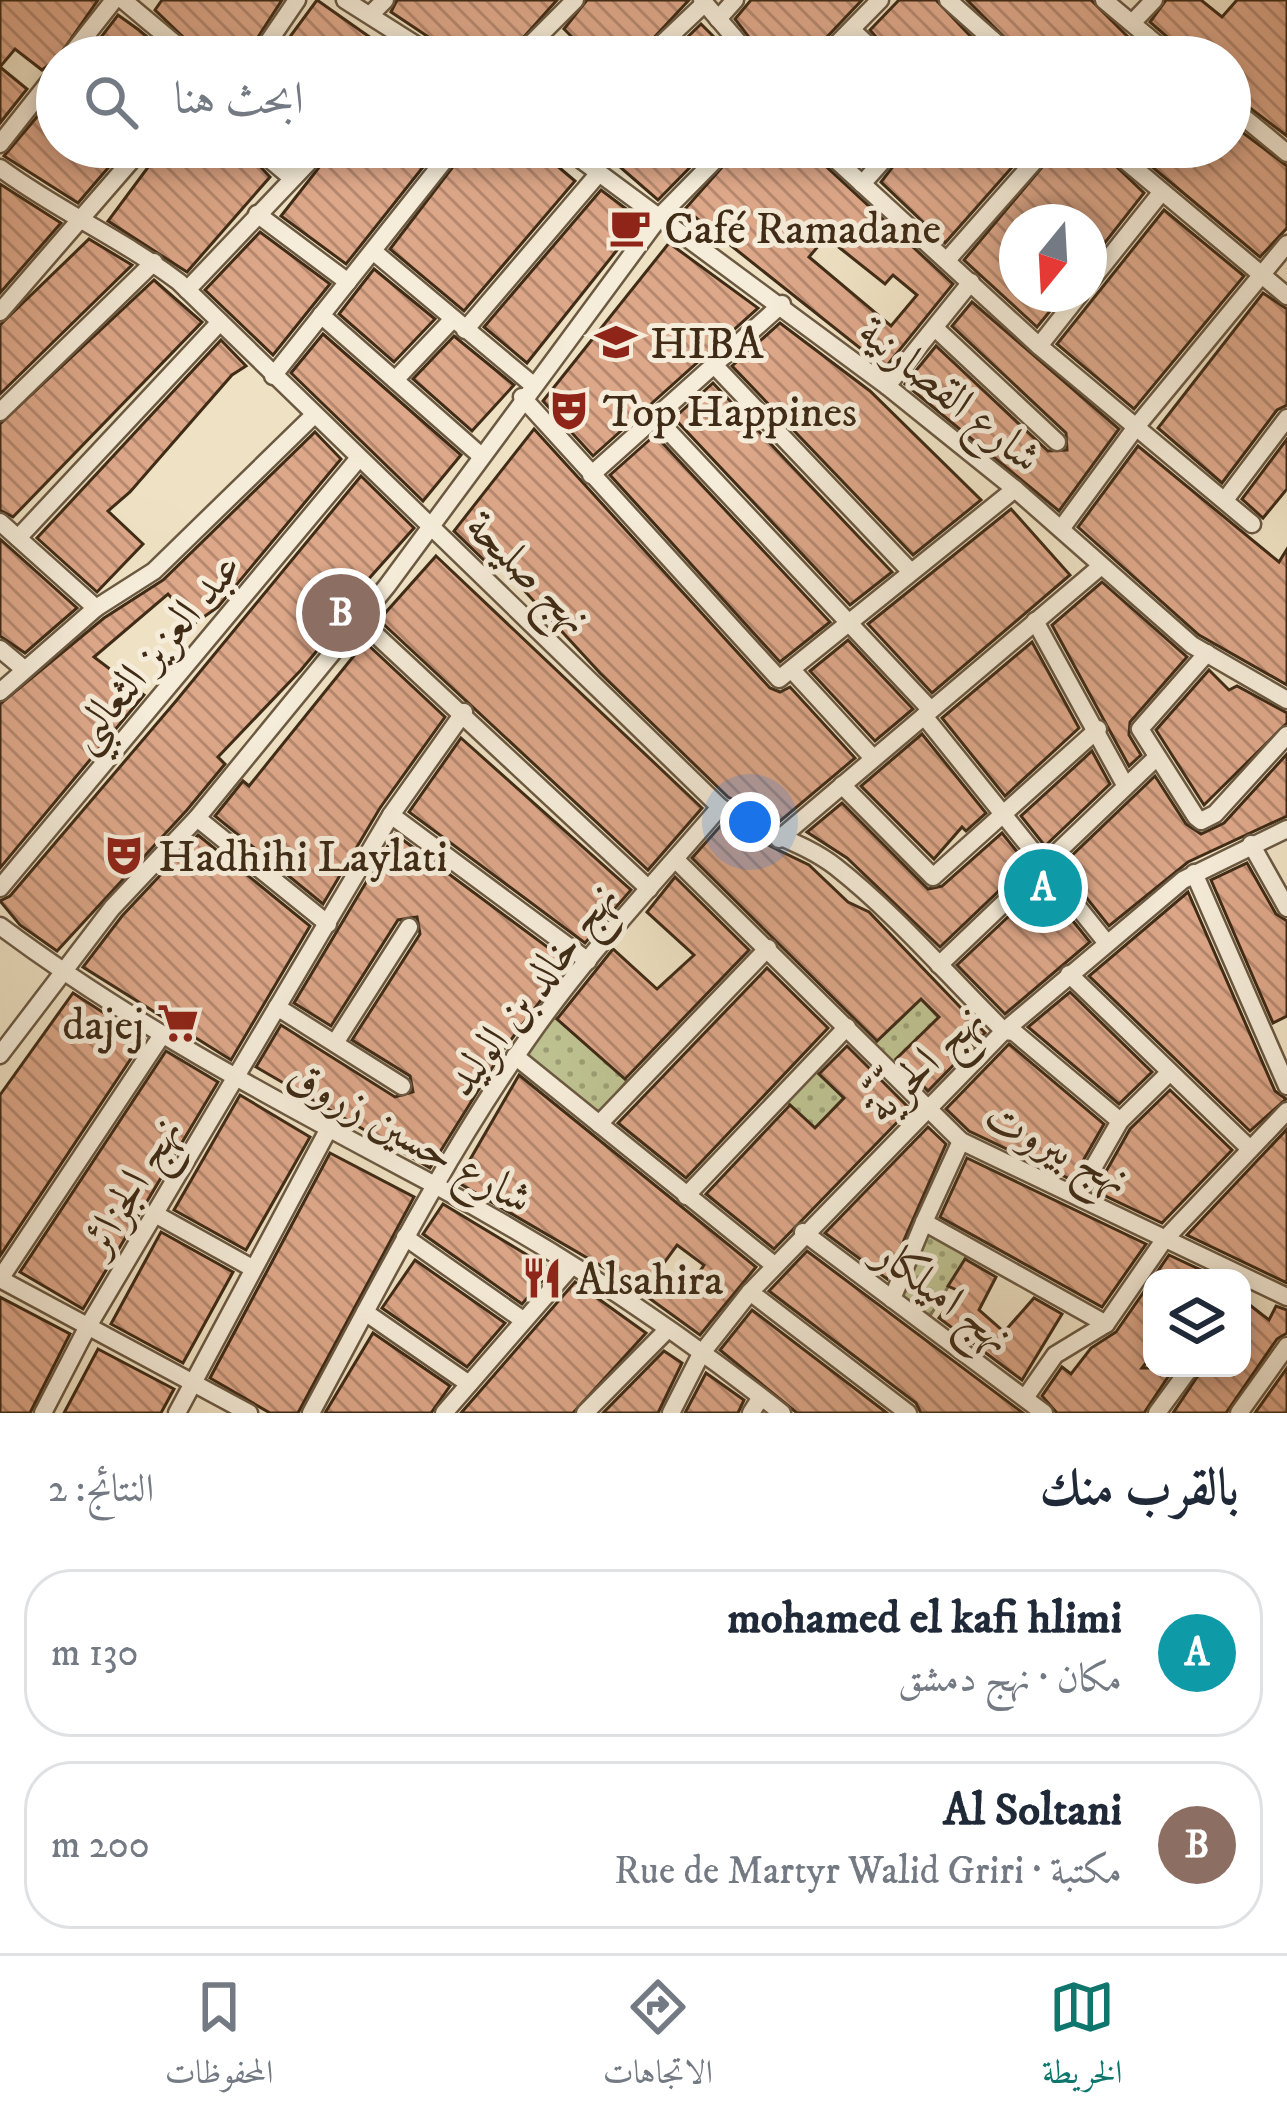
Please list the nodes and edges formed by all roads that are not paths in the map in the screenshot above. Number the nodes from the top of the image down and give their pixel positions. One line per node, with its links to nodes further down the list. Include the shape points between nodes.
1 (114, 0): 17 (street)
2 (124, 0): 18 (street)
3 (297, 0): 19 (street)
4 (345, 0): 13 (street)
5 (386, 0): 13 (street)
6 (575, 0): 21 (street)
7 (735, 0): 14 (street)
8 (880, 0): 16 (street)
9 (948, 0): 26 (street)
10 (1104, 0): 15 (street)
11 (1154, 0): 15 (street)
12 (704, 2): 14 (street); 22 (street)
13 (371, 14): 20 (street)
14 (718, 19): 23 (street)
15 (1132, 23): 27 (street)
16 (852, 30): 24 (street); 25 (street)
17 (86, 36)
18 (166, 36)
19 (272, 36)
20 (400, 36)
21 (539, 36)
22 (669, 36)
23 (733, 36)
24 (846, 36)
25 (858, 36)
26 (988, 36)
27 (1147, 36)
28 (36, 99): 30 (street)
29 (1251, 124): 31 (street)
30 (0, 144)
31 (1287, 154)
32 (0, 168): 49 (street, نهج صليحة)
33 (126, 168): 49 (street)
34 (280, 168): 44 (street)
35 (302, 168): 44 (street)
36 (438, 168): 51 (street)
37 (592, 168): 43 (street, شارع القصارنية)
38 (707, 168): 48 (street)
39 (845, 168): 45 (street)
40 (876, 168): 45 (street)
41 (1028, 168): 52 (street)
42 (1132, 168): 46 (street)
43 (599, 173): 48 (street, شارع القصارنية); 65 (street)
44 (292, 178): 47 (street)
45 (862, 184): 52 (street)
46 (1160, 194): 53 (street); 55 (street)
47 (257, 214): 56 (street); 58 (street)
48 (661, 215): 60 (street, شارع القصارنية); 72 (street)
49 (82, 222): 54 (street, نهج صليحة); 61 (street)
50 (1287, 244): 55 (street)
51 (373, 251): 56 (street); 65 (street)
52 (948, 259): 57 (street)
53 (1107, 260)
54 (154, 262): 58 (street, نهج صليحة); 73 (street)
55 (1262, 274): 59 (street); 77 (street)
56 (348, 282): 63 (street)
57 (970, 282): 66 (street); 67 (street)
58 (187, 290): 64 (street, نهج صليحة)
59 (1287, 296)
60 (782, 304): 68 (street); 71 (street, شارع القصارنية)
61 (0, 312)
62 (1066, 312): 67 (street)
63 (321, 315): 69 (street); 70 (street)
64 (220, 322): 69 (street, نهج صليحة); 88 (street)
65 (459, 325): 70 (street); 72 (street)
66 (935, 328): 71 (street); 78 (street)
67 (1039, 346): 77 (street)
68 (715, 366): 75 (street); 90 (street)
69 (273, 376): 74 (street, نهج صليحة)
70 (395, 380): 79 (street)
71 (886, 386): 82 (street, شارع القصارنية)
72 (527, 391): 79 (street); 81 (street)
73 (0, 412)
74 (314, 415): 80 (street, نهج صليحة); 91 (street, via 154,571)
75 (656, 418): 81 (street); 94 (street)
76 (1287, 418): 83 (street)
77 (1136, 427): 83 (street); 87 (street)
78 (1057, 442)
79 (480, 455): 86 (street)
80 (359, 458): 86 (street, نهج صليحة); 119 (street, عبد العزيز الثعالبي)
81 (591, 475): 98 (street, via 775,676)
82 (1015, 489): 87 (street, شارع القصارنية); 90 (street)
83 (1225, 500): 85 (street)
84 (0, 522): 88 (street)
85 (1252, 524)
86 (433, 528): 92 (street); 109 (street, نهج صليحة)
87 (1060, 529): 89 (street, شارع القصارنية)
88 (18, 538): 91 (street)
89 (1100, 567): 93 (street); 96 (street, شارع القصارنية)
90 (911, 572): 94 (street)
91 (96, 608): 97 (street)
92 (360, 620): 101 (street); 112 (street)
93 (1035, 621): 102 (street); 103 (street)
94 (849, 623): 98 (street); 102 (street)
95 (0, 649): 97 (street)
96 (1207, 653): 100 (street, شارع القصارنية); 105 (street, via 1141,724)
97 (24, 669): 99 (street)
98 (792, 670): 106 (street)
99 (0, 692)
100 (1287, 700)
101 (464, 712): 110 (street, نهج الجزائر); 120 (street)
102 (927, 712): 106 (street); 111 (street)
103 (1098, 729): 107 (street); 111 (street)
104 (1287, 735): 105 (street, via 1201,821)
105 (1157, 757): 107 (street)
106 (873, 758): 108 (street)
107 (1124, 783): 117 (street)
108 (842, 784): 111 (street, via 928,876); 114 (street)
109 (720, 807): 114 (street, نهج صليحة); 116 (street, نهج خالد بن الوليد)
110 (391, 814): 122 (street, نهج الجزائر); 127 (street)
111 (1004, 815): 117 (street)
112 (196, 818): 122 (street); 129 (street)
113 (1287, 829): 115 (street, نهج الحرّيّة)
114 (778, 839): 128 (street, نهج صليحة, via 836,867)
115 (1251, 844): 118 (street, نهج الحرّيّة); 121 (street)
116 (675, 859): 120 (street, نهج خالد بن الوليد); 126 (street, نهج بيروت)
117 (1044, 862): 125 (street); 128 (street)
118 (1194, 873): 125 (street, نهج الحرّيّة); 136 (street)
119 (0, 887)
120 (649, 889): 127 (street, نهج خالد بن الوليد)
121 (1287, 908)
122 (328, 924): 131 (street, نهج الجزائر)
123 (0, 926): 129 (street, شارع حسين زروق)
124 (409, 927): 137 (street)
125 (1106, 941): 130 (street, نهج الحرّيّة)
126 (768, 948): 132 (street, نهج بيروت); 147 (street)
127 (588, 961): 139 (street, نهج خالد بن الوليد)
128 (939, 965): 134 (street, نهج صليحة)
129 (61, 972): 135 (street, شارع حسين زروق); 138 (street)
130 (1069, 974): 134 (street, نهج الحرّيّة); 140 (street)
131 (277, 1007): 137 (street); 141 (street, نهج الجزائر)
132 (847, 1027): 144 (street, نهج بيروت); 152 (street)
133 (1287, 1029): 136 (street)
134 (1004, 1030): 144 (street, نهج الحرّيّة); 146 (street, نهج صليحة)
135 (162, 1035): 141 (street, شارع حسين زروق); 163 (street)
136 (1267, 1040): 143 (street)
137 (335, 1043): 142 (street)
138 (0, 1054)
139 (515, 1056): 147 (street); 151 (street, نهج خالد بن الوليد)
140 (1170, 1072): 146 (street); 150 (street)
141 (236, 1078): 148 (street, شارع حسين زروق); 154 (street, نهج الجزائر)
142 (402, 1086)
143 (1287, 1086)
144 (929, 1109): 149 (street, نهج بيروت); 156 (street, نهج الحرّيّة)
145 (1287, 1111): 150 (street)
146 (1120, 1121): 153 (street)
147 (599, 1124): 152 (street)
148 (327, 1132): 151 (street, شارع حسين زروق); 160 (street)
149 (961, 1141): 153 (street, نهج بيروت); 155 (street)
150 (1249, 1148): 158 (street)
151 (434, 1184): 157 (street, نهج خالد بن الوليد); 161 (street, شارع حسين زروق)
152 (686, 1196): 159 (street)
153 (1077, 1196): 158 (street, نهج بيروت)
154 (155, 1214): 160 (street); 171 (street, نهج الجزائر)
155 (924, 1222): 167 (street); 170 (street)
156 (802, 1232): 159 (street, نهج الحرّيّة); 167 (street, نهج اميلكار)
157 (404, 1237): 168 (street, نهج خالد بن الوليد); 169 (street)
158 (1164, 1240): 162 (street, نهج بيروت); 170 (street)
159 (774, 1264): 165 (street, نهج الحرّيّة)
160 (252, 1268): 176 (street)
161 (570, 1268): 169 (street); 172 (street, شارع حسين زروق)
162 (1213, 1269)
163 (0, 1279): 171 (street)
164 (1251, 1290): 166 (street, نهج بيروت)
165 (750, 1292): 174 (street, نهج الحرّيّة); 188 (street)
166 (1287, 1298)
167 (892, 1299): 178 (street, نهج اميلكار)
168 (365, 1312): 177 (street); 183 (street, نهج خالد بن الوليد)
169 (523, 1319): 177 (street)
170 (1106, 1324): 178 (street, via 1055,1355)
171 (87, 1328): 176 (street); 180 (street, نهج الجزائر)
172 (668, 1329): 174 (street, شارع حسين زروق); 185 (street)
173 (1287, 1346): 191 (street)
174 (701, 1354): 179 (street, شارع حسين زروق); 186 (street, نهج الحرّيّة)
175 (1183, 1377): 190 (street)
176 (193, 1384): 181 (street); 182 (street)
177 (469, 1384): 184 (street)
178 (1025, 1398): 189 (street, نهج اميلكار)
179 (756, 1405): 187 (street, شارع حسين زروق)
180 (43, 1413)
181 (177, 1413)
182 (249, 1413)
183 (311, 1413)
184 (444, 1413)
185 (585, 1413)
186 (671, 1413)
187 (782, 1413)
188 (908, 1413)
189 (1043, 1413)
190 (1156, 1413)
191 (1239, 1413)

